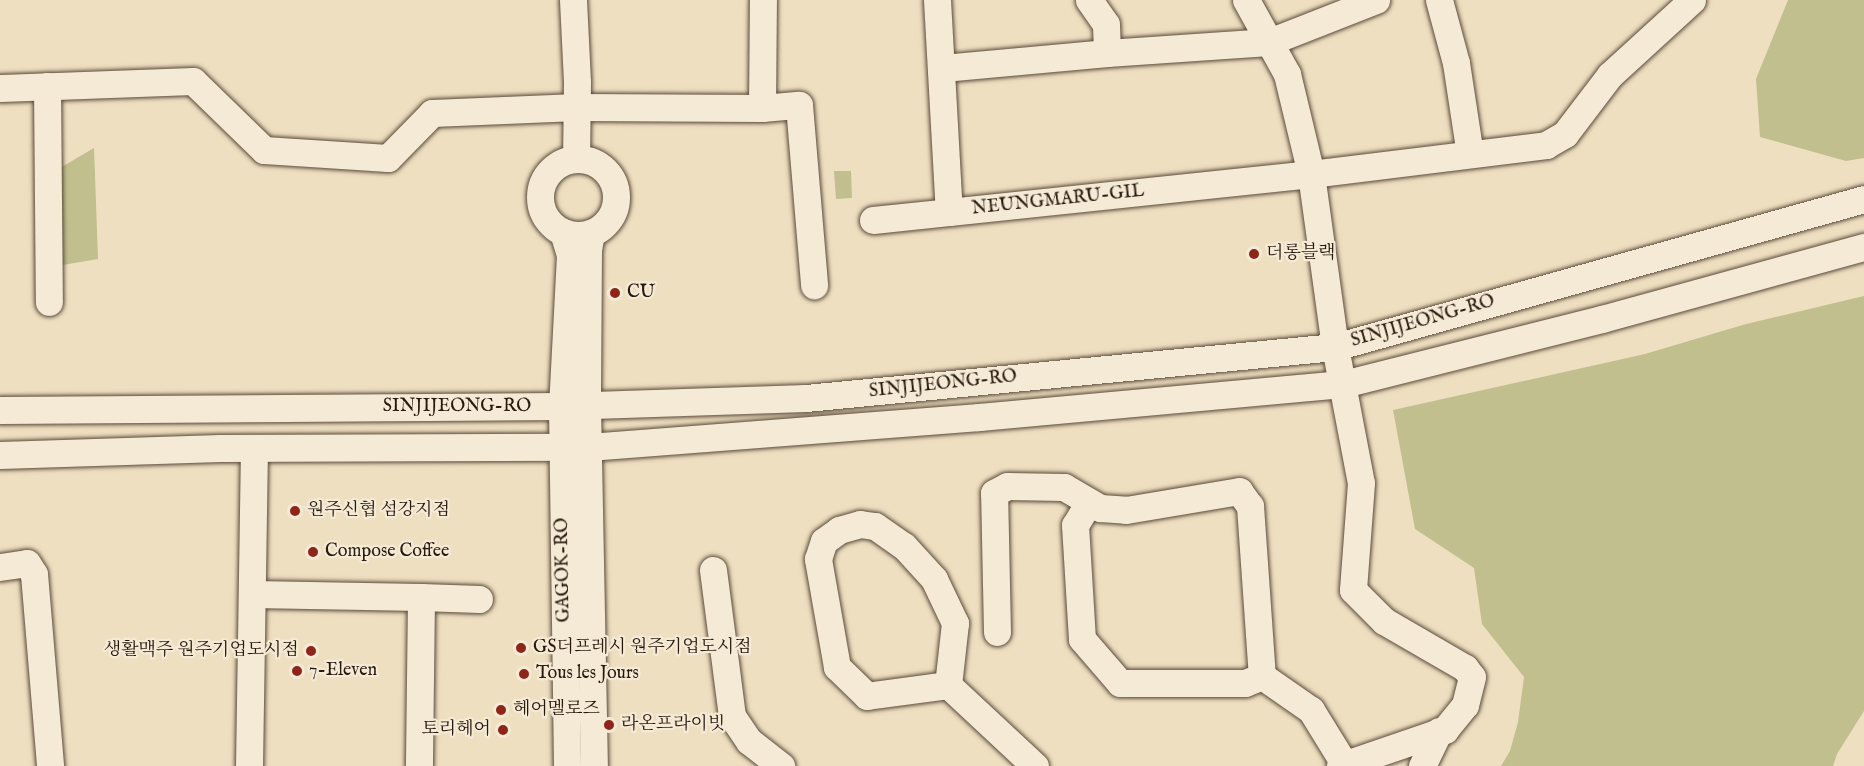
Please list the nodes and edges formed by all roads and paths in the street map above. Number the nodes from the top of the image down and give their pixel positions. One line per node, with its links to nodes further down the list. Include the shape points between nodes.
1 (573, 0): 14 (street)
2 (763, 0): 15 (street)
3 (938, 0): 11 (street, NEUNGMARU-GIL)
4 (1089, 0): 10 (street, via 1106,24)
5 (1246, 0): 9 (street)
6 (1376, 0): 9 (street)
7 (1439, 0): 16 (street, via 1456,63)
8 (1692, 0): 16 (street, NEUNGMARU-GIL, via 1610,75 1564,134 1546,144)
9 (1269, 42): 10 (street); 18 (street, via 1287,74)
10 (1107, 53): 11 (street)
11 (943, 68): 20 (street, NEUNGMARU-GIL)
12 (47, 86): 13 (street); 14 (street, via 193,81 264,150 388,158 432,113); 26 (street)
13 (0, 88)
14 (577, 107): 15 (street); 17 (street)
15 (762, 108): 25 (street, via 799,105)
16 (1470, 154): 18 (street, NEUNGMARU-GIL)
17 (576, 159): 22 (street, via 552,168 540,190 544,215); 23 (street, via 600,166 614,186 614,209 601,227)
18 (1311, 174): 20 (street, NEUNGMARU-GIL); 27 (street)
19 (1864, 199): 27 (street, SINJIJEONG-RO)
20 (949, 212): 21 (street)
21 (873, 220)
22 (563, 232): 23 (street); 29 (street, via 570,255)
23 (591, 233): 29 (street)
24 (1864, 247): 28 (street, SINJIJEONG-RO, via 1602,319)
25 (814, 285)
26 (49, 302)
27 (1335, 347): 28 (street); 29 (street, SINJIJEONG-RO, via 806,398)
28 (1343, 384): 32 (street, SINJIJEONG-RO); 44 (street, via 1361,483 1353,590 1384,621 1465,668 1472,678 1465,705 1445,730)
29 (574, 406): 30 (street, SINJIJEONG-RO); 31 (street, GAGOK-RO); 32 (street, GAGOK-RO)
30 (0, 410)
31 (562, 447): 32 (street, SINJIJEONG-RO); 33 (street); 48 (street, GAGOK-RO)
32 (589, 447): 49 (street, GAGOK-RO)
33 (254, 448): 34 (street); 38 (street)
34 (0, 455)
35 (1089, 502): 41 (street, via 1064,487 1007,486 994,493); 42 (street, via 1100,508 1126,510 1239,491 1250,506); 42 (street, via 1075,525 1082,639 1120,683 1245,683)
36 (0, 567): 45 (street, via 27,563 34,574)
37 (713, 570): 50 (street, via 732,716 749,741)
38 (252, 594): 39 (street); 46 (street)
39 (421, 597): 40 (street); 47 (street)
40 (479, 599)
41 (997, 632)
42 (1262, 676): 52 (street, via 1311,710)
43 (948, 685): 43 (street, via 867,696 837,667 818,559 824,541 839,530 860,524 875,526 904,546 934,579 955,623); 51 (street)
44 (1439, 730): 52 (street); 53 (street)
45 (50, 766)
46 (249, 766)
47 (419, 766)
48 (567, 766)
49 (594, 766)
50 (781, 766)
51 (1035, 766)
52 (1342, 766)
53 (1422, 766)

